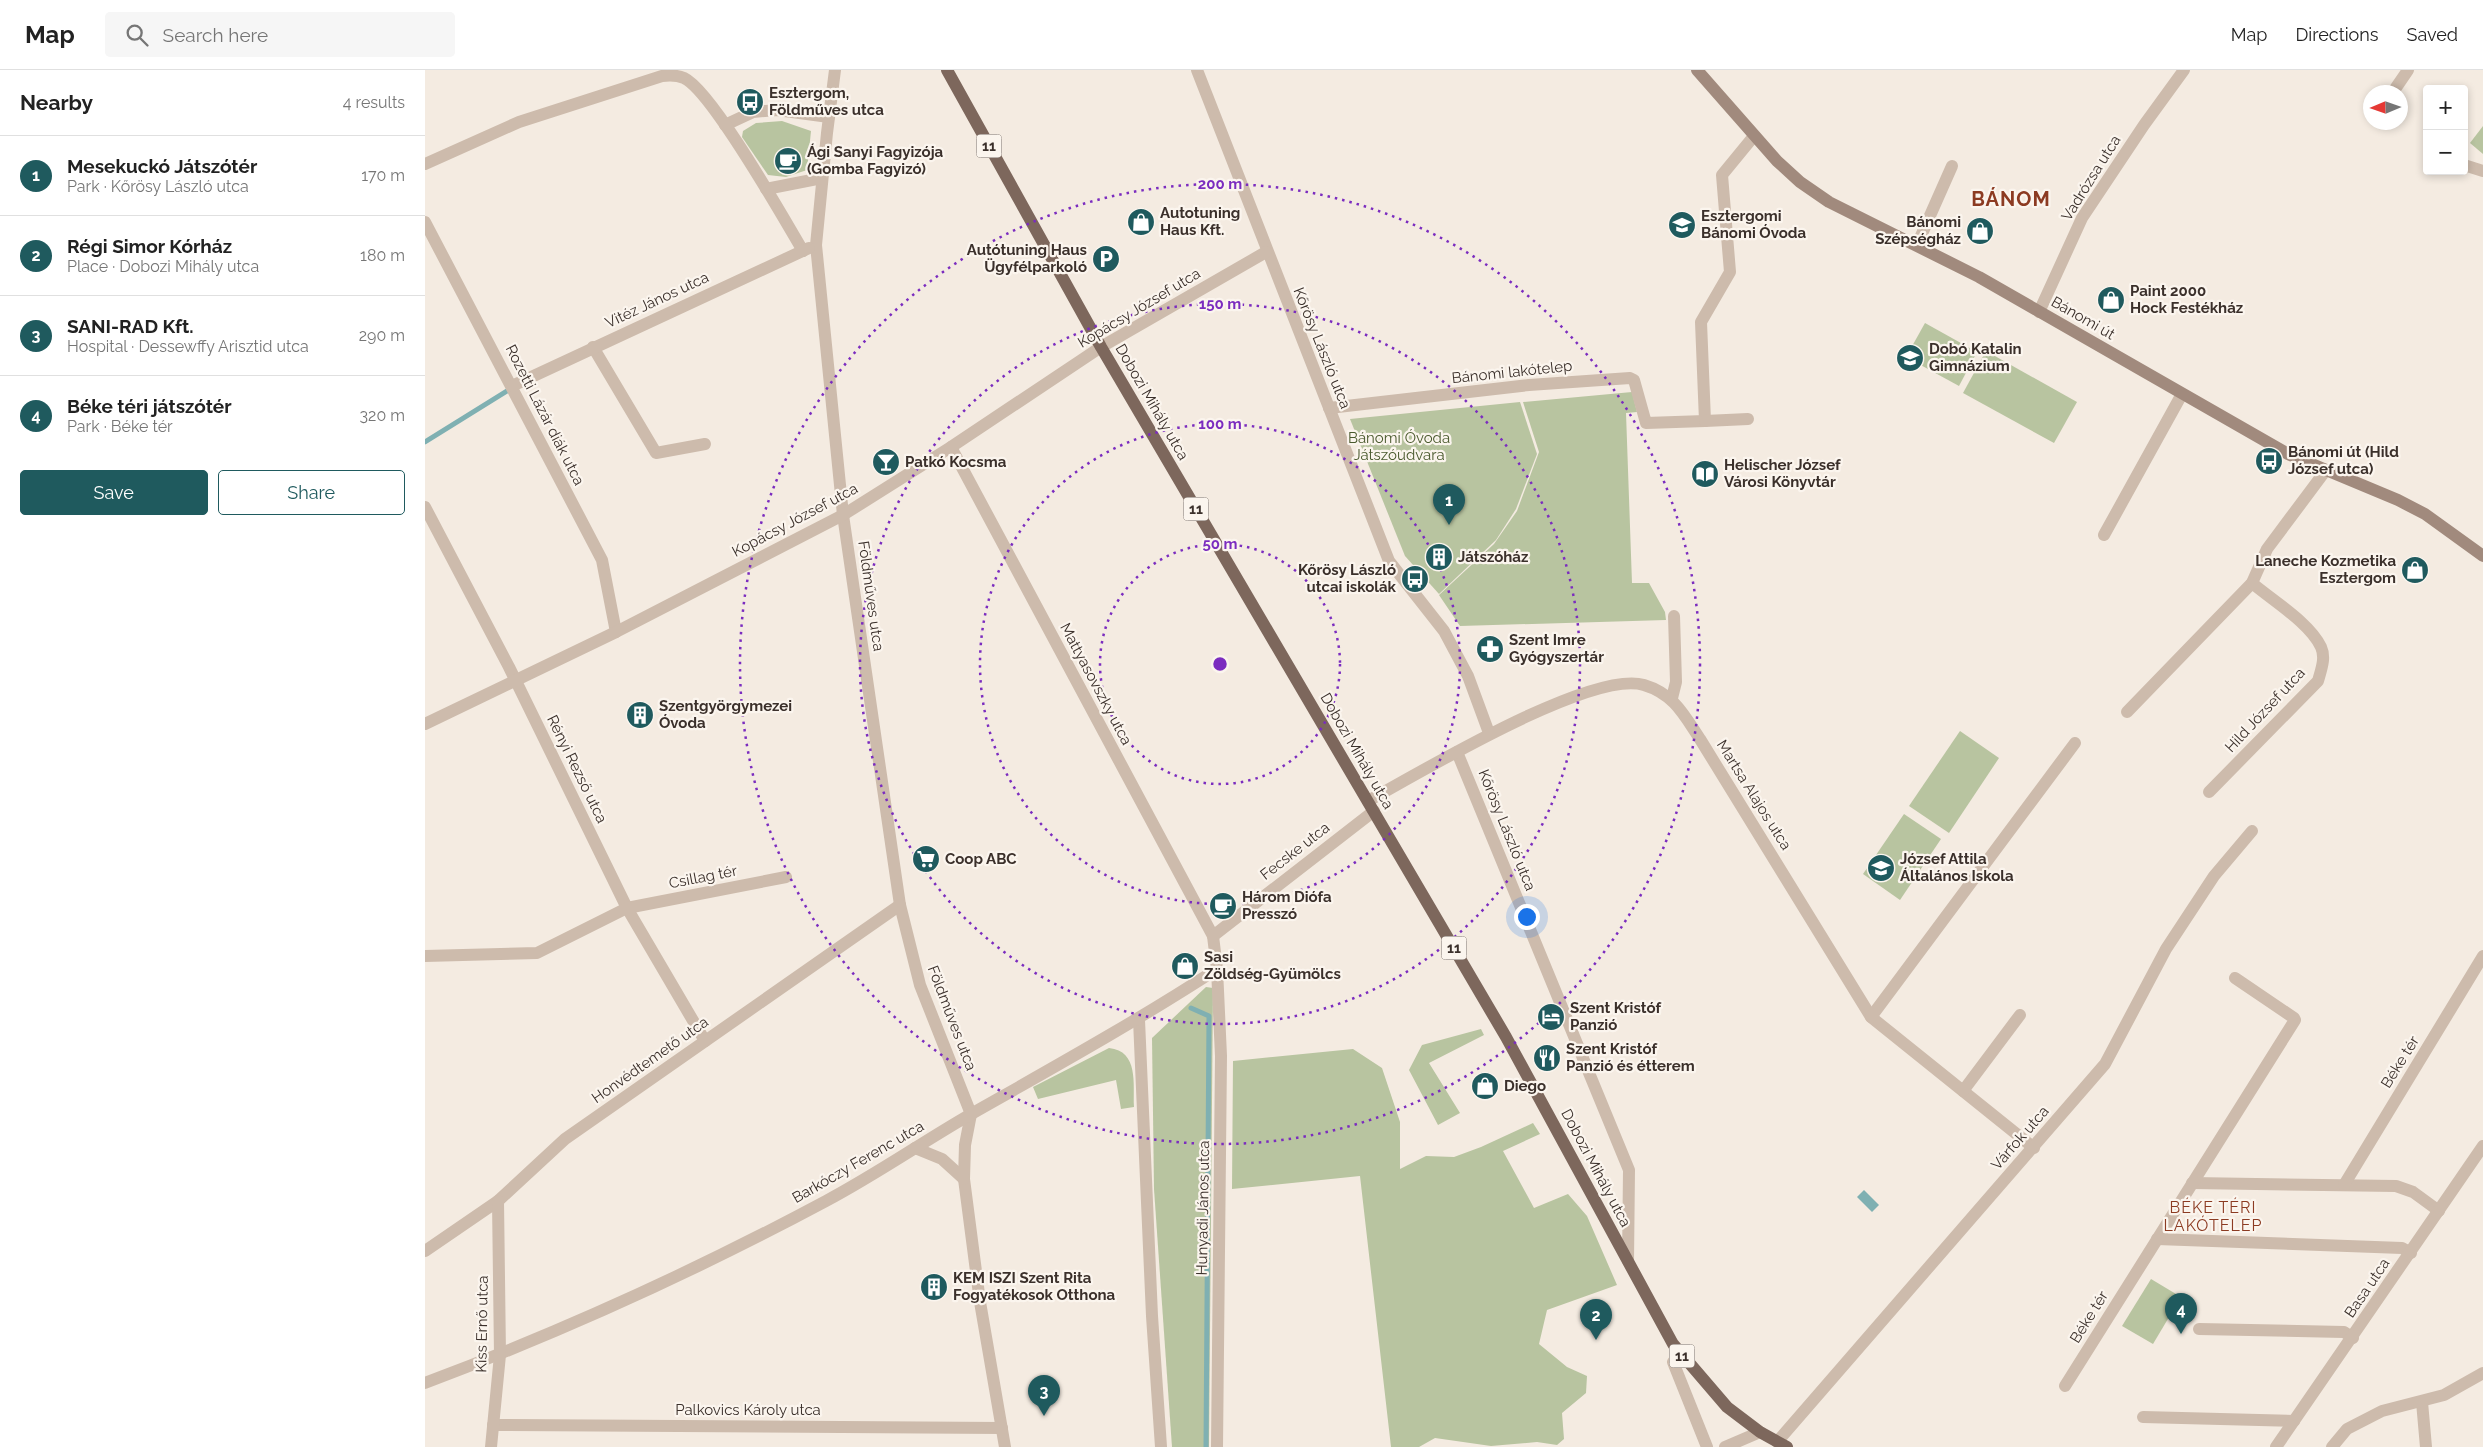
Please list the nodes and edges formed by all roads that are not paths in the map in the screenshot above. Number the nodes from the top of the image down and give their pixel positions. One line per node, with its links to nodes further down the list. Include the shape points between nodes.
1 (835, 70): 8 (street, Földműves utca)
2 (947, 70): 24 (main road, Dobozi Mihály utca / 11)
3 (1197, 70): 21 (street, Kőrösy László utca)
4 (1697, 70): 10 (main road, Bánomi út)
5 (2184, 70): 22 (street, Vadrózsa utca, via 2082,218)
6 (2408, 70): 7 (street)
7 (2398, 85)
8 (829, 117): 9 (street, via 777,110 753,112); 15 (street, Földműves utca)
9 (725, 125): 11 (street, via 698,89 685,78 662,76 537,116); 16 (street)
10 (1754, 136): 19 (main road, Bánomi út, via 1800,182 1829,202); 29 (street, via 1722,175 1730,272 1701,322)
11 (425, 164)
12 (1952, 166): 19 (street)
13 (2468, 166): 14 (street)
14 (2483, 171)
15 (822, 178): 16 (street); 18 (street, Földműves utca)
16 (766, 189): 20 (street)
17 (425, 222): 25 (street, Rozetti Lázár diák utca)
18 (816, 245): 20 (street, Vitéz János utca); 34 (street, Földműves utca)
19 (1917, 245): 22 (main road, Bánomi út)
20 (803, 251): 23 (street, Vitéz János utca)
21 (1267, 252): 24 (street, Kopácsy József utca); 27 (street, Kőrösy László utca)
22 (2039, 312): 26 (main road, Bánomi út)
23 (593, 347): 25 (street, Vitéz János utca); 30 (street, via 656,453)
24 (1101, 347): 31 (street, Kopácsy József utca); 48 (main road, Dobozi Mihály utca / 11)
25 (512, 386): 39 (street, Rozetti Lázár diák utca, via 601,560)
26 (2182, 394): 32 (main road, Bánomi út, via 2288,454); 35 (street)
27 (1329, 408): 29 (street, Bánomi lakótelep, via 1529,385 1630,378 1634,380 1646,423); 44 (street, Kőrösy László utca, via 1389,562 1444,631 1468,676)
28 (1748, 419): 29 (street)
29 (1705, 421)
30 (705, 444)
31 (951, 447): 34 (street, Kopácsy József utca); 53 (street, Mattyasovszky utca)
32 (2326, 470): 36 (main road, Bánomi út, via 2425,514); 37 (street, via 2267,549)
33 (425, 507): 40 (street, Rényi Rezső utca)
34 (843, 515): 39 (street, Kopácsy József utca); 51 (street, Földműves utca)
35 (2104, 534)
36 (2483, 556)
37 (2252, 583): 42 (street); 47 (street, Hild József utca, via 2311,632 2321,648 2323,663 2318,681)
38 (1674, 616): 41 (street, via 1676,682)
39 (616, 632): 40 (street, Kopácsy József utca)
40 (516, 681): 43 (street, Kopácsy József utca); 52 (street, Rényi Rezső utca)
41 (1672, 698): 44 (street, Martsa Alajos utca, via 1645,685 1616,683); 59 (street, Martsa Alajos utca)
42 (2127, 712)
43 (425, 724)
44 (1489, 734): 46 (street, Martsa Alajos utca)
45 (2075, 743): 59 (street)
46 (1457, 752): 48 (street, Martsa Alajos utca); 75 (street, Kőrösy László utca, via 1629,1170)
47 (2209, 792)
48 (1371, 806): 53 (street, Fecske utca); 75 (main road, Dobozi Mihály utca / 11, via 1534,1086)
49 (2252, 831): 66 (street, Várfok utca, via 2215,876 2167,949 2105,1064)
50 (786, 877): 52 (street, Csillag tér)
51 (900, 906): 61 (street, Honvédtemető utca); 63 (street, Földműves utca, via 920,985)
52 (627, 908): 54 (street, Csillag tér, via 537,953); 61 (street, Rényi Rezső utca)
53 (1213, 936): 56 (street, Hunyadi János utca)
54 (425, 956)
55 (2483, 956): 69 (street, Béke tér)
56 (1217, 969): 60 (street, Barkóczy Ferenc utca); 93 (street, Hunyadi János utca, via 1221,1066)
57 (2235, 978): 68 (street, Béke tér, via 2295,1020)
58 (2021, 1015): 62 (street)
59 (1871, 1017): 62 (street, Martsa Alajos utca)
60 (1139, 1020): 63 (street, Barkóczy Ferenc utca); 92 (street)
61 (705, 1041): 70 (street, Honvédtemető utca, via 565,1139)
62 (1963, 1091): 66 (street, Martsa Alajos utca)
63 (971, 1114): 65 (street, Barkóczy Ferenc utca); 67 (street)
64 (2483, 1146): 71 (street, Basa utca)
65 (915, 1148): 67 (street, via 942,1158); 78 (street, Barkóczy Ferenc utca, via 828,1200 681,1275)
66 (2034, 1148): 89 (street, Várfok utca)
67 (963, 1179): 87 (street)
68 (2192, 1183): 69 (street); 72 (street, Béke tér)
69 (2344, 1185): 71 (street, via 2396,1186 2413,1192)
70 (498, 1201): 73 (street, Honvédtemető utca); 78 (street, Kiss Ernő utca)
71 (2439, 1210): 74 (street, Basa utca)
72 (2157, 1239): 74 (street, via 2402,1248); 82 (street, Béke tér)
73 (425, 1251)
74 (2411, 1254): 77 (street, Basa utca)
75 (1628, 1261): 88 (main road, Dobozi Mihály utca / 11, via 1673,1344 1727,1407)
76 (2199, 1328): 77 (street, via 2344,1332)
77 (2353, 1338): 85 (street, Basa utca)
78 (501, 1354): 81 (street, Barkóczy Ferenc utca); 86 (street, Kiss Ernő utca)
79 (1673, 1362): 94 (street)
80 (2483, 1373): 83 (street, via 2444,1395)
81 (425, 1383)
82 (2065, 1386)
83 (2422, 1402): 97 (street, via 2382,1411 2347,1429); 98 (street)
84 (2143, 1417): 85 (street)
85 (2294, 1421): 96 (street, Basa utca)
86 (493, 1425): 87 (street, Palkovics Károly utca); 90 (street, Kiss Ernő utca)
87 (1002, 1428): 91 (street)
88 (1759, 1432): 89 (main road, 11); 95 (street)
89 (1782, 1444)
90 (491, 1447)
91 (1005, 1447)
92 (1161, 1447)
93 (1217, 1447)
94 (1707, 1447)
95 (1725, 1447)
96 (2276, 1447)
97 (2332, 1447)
98 (2426, 1447)

